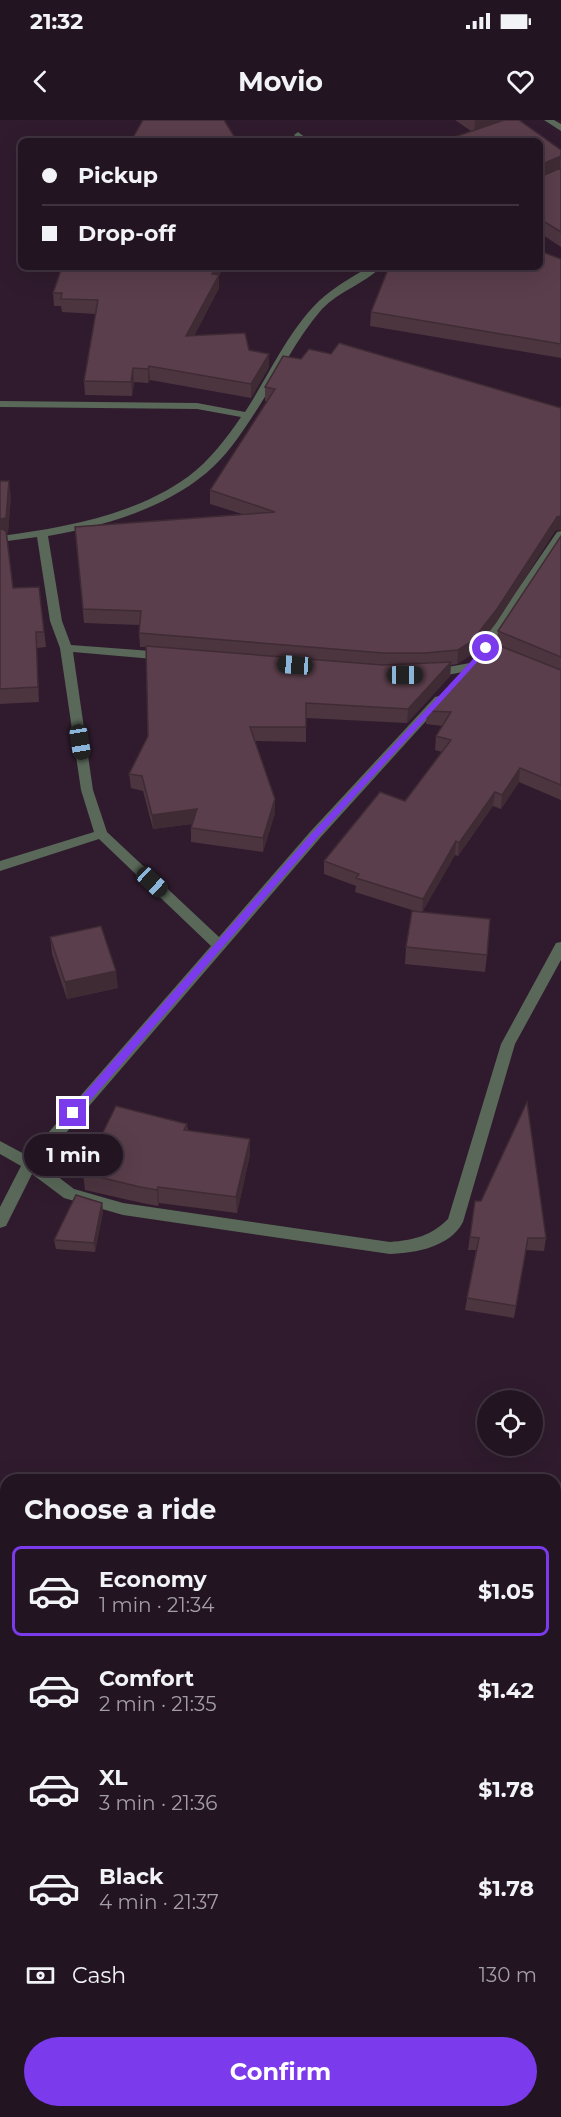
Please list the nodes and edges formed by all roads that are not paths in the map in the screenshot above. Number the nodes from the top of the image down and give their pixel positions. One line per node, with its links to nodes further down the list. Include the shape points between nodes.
1 (548, 120): 2 (street)
2 (561, 128)
3 (372, 270): 5 (street, via 318,308)
4 (0, 404): 5 (street, via 197,406)
5 (246, 415): 7 (street, via 211,463 182,484 145,504)
6 (561, 534): 11 (street, via 492,650)
7 (42, 535): 8 (street); 9 (street, via 56,621)
8 (0, 540)
9 (66, 648): 10 (street); 13 (street, via 87,790)
10 (177, 657)
11 (470, 667): 12 (street); 15 (street)
12 (415, 675)
13 (101, 834): 14 (street); 15 (street)
14 (0, 866)
15 (219, 945): 18 (street)
16 (561, 946): 18 (street, via 508,1044 455,1222 429,1243 390,1248 123,1209 69,1194)
17 (0, 1147): 18 (street)
18 (30, 1164): 19 (street)
19 (0, 1222)

